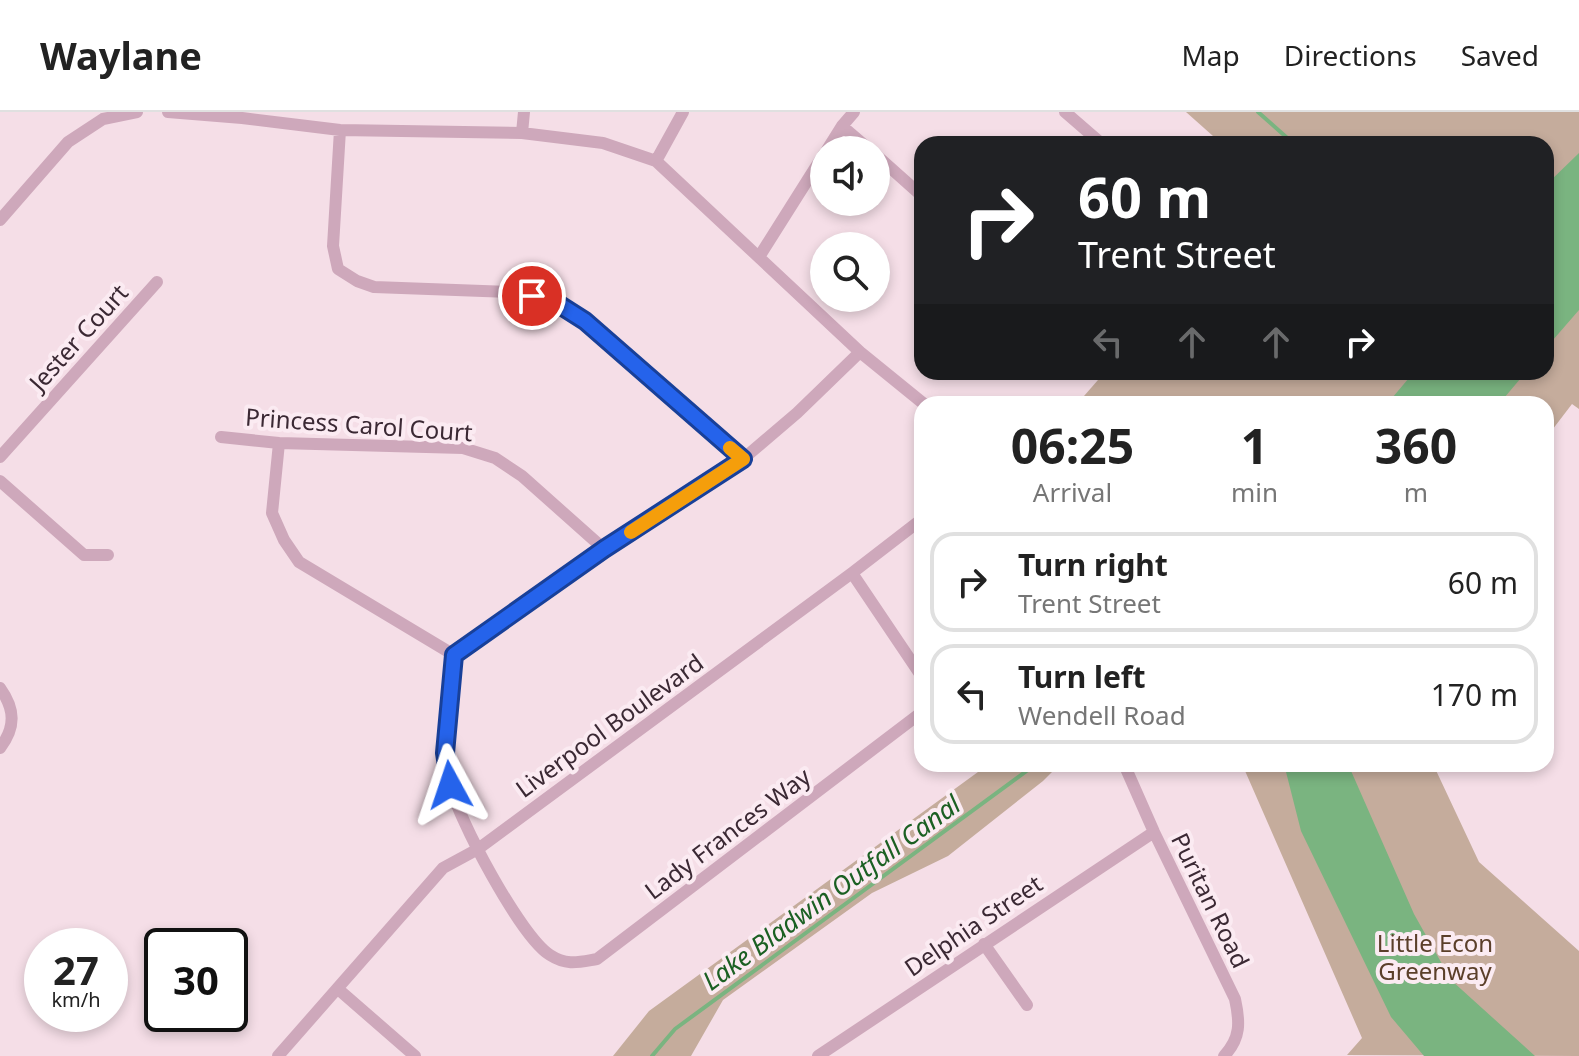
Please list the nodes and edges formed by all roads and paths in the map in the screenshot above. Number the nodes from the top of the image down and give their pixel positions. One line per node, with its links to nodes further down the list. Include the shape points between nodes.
1 (137, 112): 18 (street, via 103,119 68,142)
2 (168, 112): 7 (street)
3 (524, 112): 10 (street)
4 (683, 112): 14 (street)
5 (854, 112): 8 (street)
6 (1065, 112): 13 (street)
7 (242, 115): 9 (street)
8 (842, 126): 11 (street); 12 (street)
9 (340, 130): 10 (street); 26 (street, via 333,246 338,269 374,287 511,292 552,300 585,321)
10 (522, 133): 14 (street, via 603,143)
11 (835, 136)
12 (854, 136)
13 (1093, 136)
14 (656, 161): 19 (street)
15 (890, 167): 17 (street)
16 (810, 176): 19 (street)
17 (914, 189)
18 (0, 220)
19 (759, 257): 21 (street)
20 (157, 282): 25 (street, Jester Court)
21 (860, 352): 22 (street); 26 (street)
22 (914, 396)
23 (221, 437): 24 (street, Princess Carol Court)
24 (279, 443): 29 (street, Princess Carol Court, via 463,448 495,458); 32 (street, via 272,513 299,562)
25 (0, 457)
26 (743, 459): 29 (street)
27 (0, 481): 30 (street, via 84,555)
28 (914, 525): 31 (street, Liverpool Boulevard)
29 (604, 549): 32 (street)
30 (108, 555)
31 (852, 573): 33 (street); 39 (street, Liverpool Boulevard)
32 (454, 655): 39 (street, via 445,753 450,785)
33 (914, 665)
34 (0, 688): 36 (street, via 10,703 12,727)
35 (914, 718): 39 (street, Lady Frances Way, via 597,959 572,964 550,955 526,931)
36 (1, 746)
37 (1128, 772): 38 (street, Puritan Road)
38 (1154, 832): 40 (street, Delphia Street); 47 (street, Puritan Road, via 1235,999 1239,1019 1233,1046)
39 (478, 849): 41 (street, Liverpool Boulevard, via 443,868)
40 (984, 944): 42 (street); 43 (street, Delphia Street)
41 (338, 989): 44 (street, Liverpool Boulevard); 45 (street)
42 (1027, 1005)
43 (835, 1052): 46 (street, Delphia Street)
44 (278, 1056)
45 (415, 1056)
46 (818, 1056)
47 (1224, 1056)

